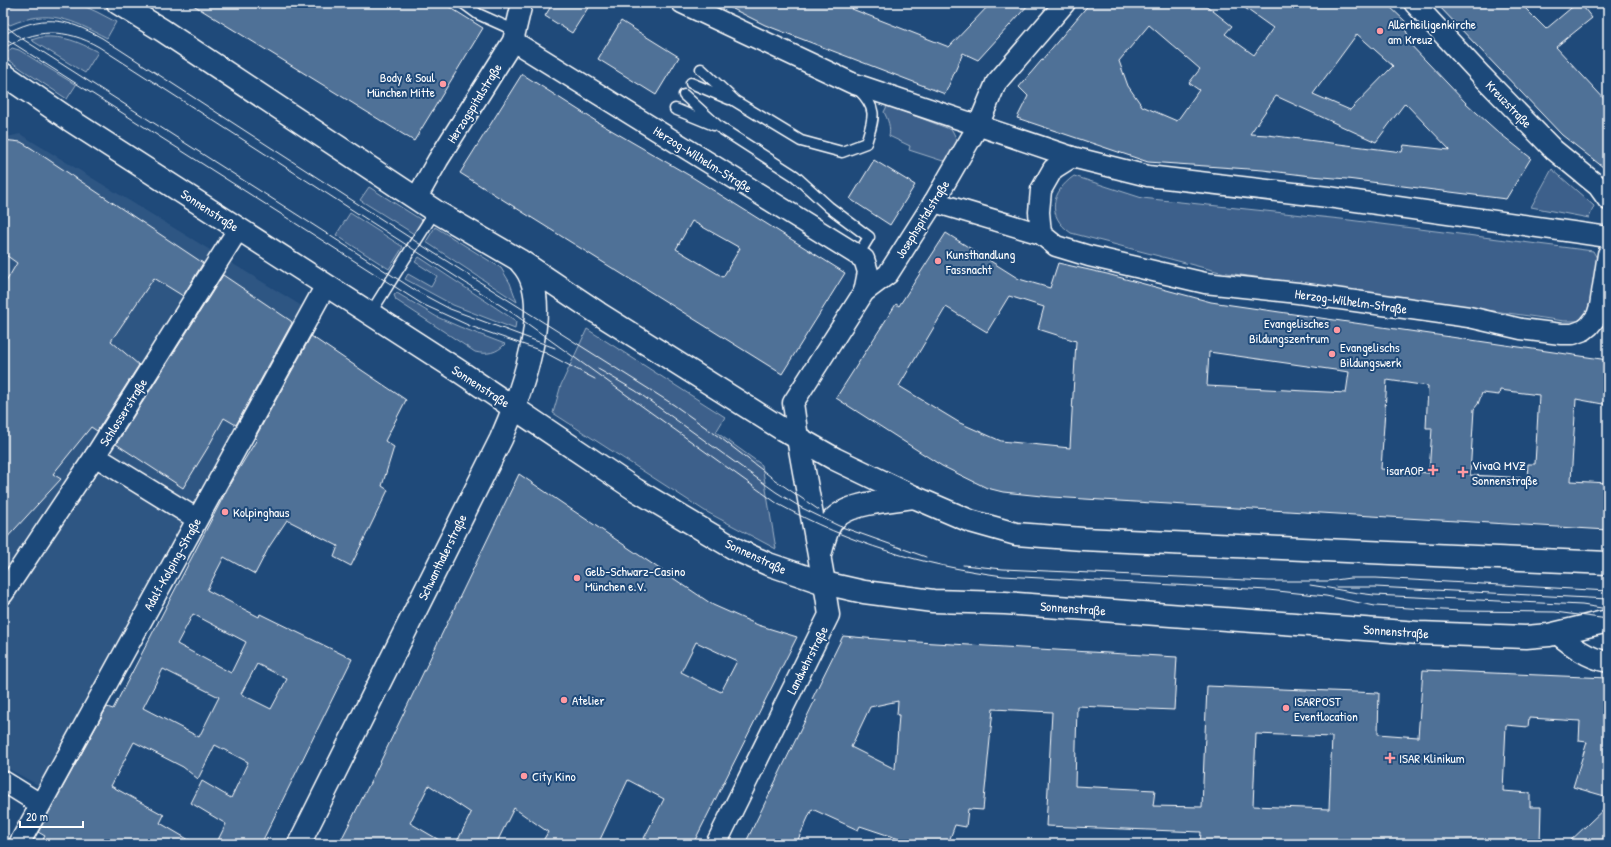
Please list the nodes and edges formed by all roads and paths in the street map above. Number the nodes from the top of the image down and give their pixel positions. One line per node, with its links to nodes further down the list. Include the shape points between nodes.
1 (463, 3): 7 (lane)
2 (522, 3): 7 (street, Herzogspitalstraße)
3 (682, 3): 11 (street)
4 (1065, 3): 15 (street, Josephspitalstraße, via 996,83)
5 (1414, 3): 19 (street, Kreuzstraße, via 1481,76 1554,150 1598,186)
6 (118, 4): 18 (main road, via 162,30)
7 (515, 36): 18 (street, Herzogspitalstraße); 26 (street, Herzog-Wilhelm-Straße)
8 (701, 69): 13 (lane)
9 (3, 74): 22 (main road, Sonnenstraße)
10 (691, 83): 13 (lane)
11 (852, 83): 13 (lane, via 868,98 874,117 866,143 842,152 801,141); 15 (street)
12 (684, 94): 16 (lane)
13 (735, 101)
14 (675, 109): 16 (lane)
15 (978, 126): 17 (street); 20 (street, Josephspitalstraße)
16 (719, 127): 26 (lane, via 795,176 829,207 869,237)
17 (1072, 157): 23 (street, via 1053,169 1041,190); 24 (street, via 1148,176 1328,197)
18 (416, 199): 21 (main road)
19 (1608, 200)
20 (934, 202): 23 (street, Herzog-Wilhelm-Straße); 29 (street, Josephspitalstraße, via 888,274)
21 (435, 211): 27 (main road); 30 (lane)
22 (239, 228): 28 (main road, Sonnenstraße); 33 (street, Schlosserstraße)
23 (1041, 234): 25 (street, Herzog-Wilhelm-Straße, via 1056,246 1089,256 1204,283 1290,292 1469,317 1521,329 1567,335 1584,330 1597,316)
24 (1608, 237)
25 (1608, 254)
26 (858, 255): 29 (street, Herzog-Wilhelm-Straße, via 864,259 868,268)
27 (519, 260): 31 (main road, Schwanthalerstraße, via 535,293 536,317 531,347); 32 (main road, via 598,313)
28 (326, 285): 30 (main road, Sonnenstraße); 35 (street, Adolf-Kolping-Straße)
29 (864, 292): 32 (street, Josephspitalstraße, via 793,403)
30 (370, 314): 31 (main road, Sonnenstraße)
31 (514, 408): 38 (main road, Sonnenstraße, via 636,490 737,550); 46 (main road, Schwanthalerstraße, via 501,439)
32 (798, 438): 34 (main road); 36 (main road, Landwehrstraße)
33 (95, 456): 35 (street); 39 (street, Schlosserstraße)
34 (914, 498): 36 (main road, via 859,506 844,512 829,526); 37 (main road, via 970,521 1016,534 1090,540)
35 (197, 519): 44 (street, Adolf-Kolping-Straße)
36 (819, 558): 38 (main road, Landwehrstraße)
37 (1608, 563)
38 (824, 584): 41 (main road, Sonnenstraße, via 933,601 1013,603 1419,633 1526,637); 47 (street, Landwehrstraße, via 829,615)
39 (3, 594)
40 (1608, 621): 41 (main road, Sonnenstraße)
41 (1556, 633): 42 (street, via 1585,654)
42 (1608, 662)
43 (3, 781): 44 (street)
44 (40, 804): 45 (street, Adolf-Kolping-Straße)
45 (19, 844)
46 (299, 844)
47 (716, 844)

